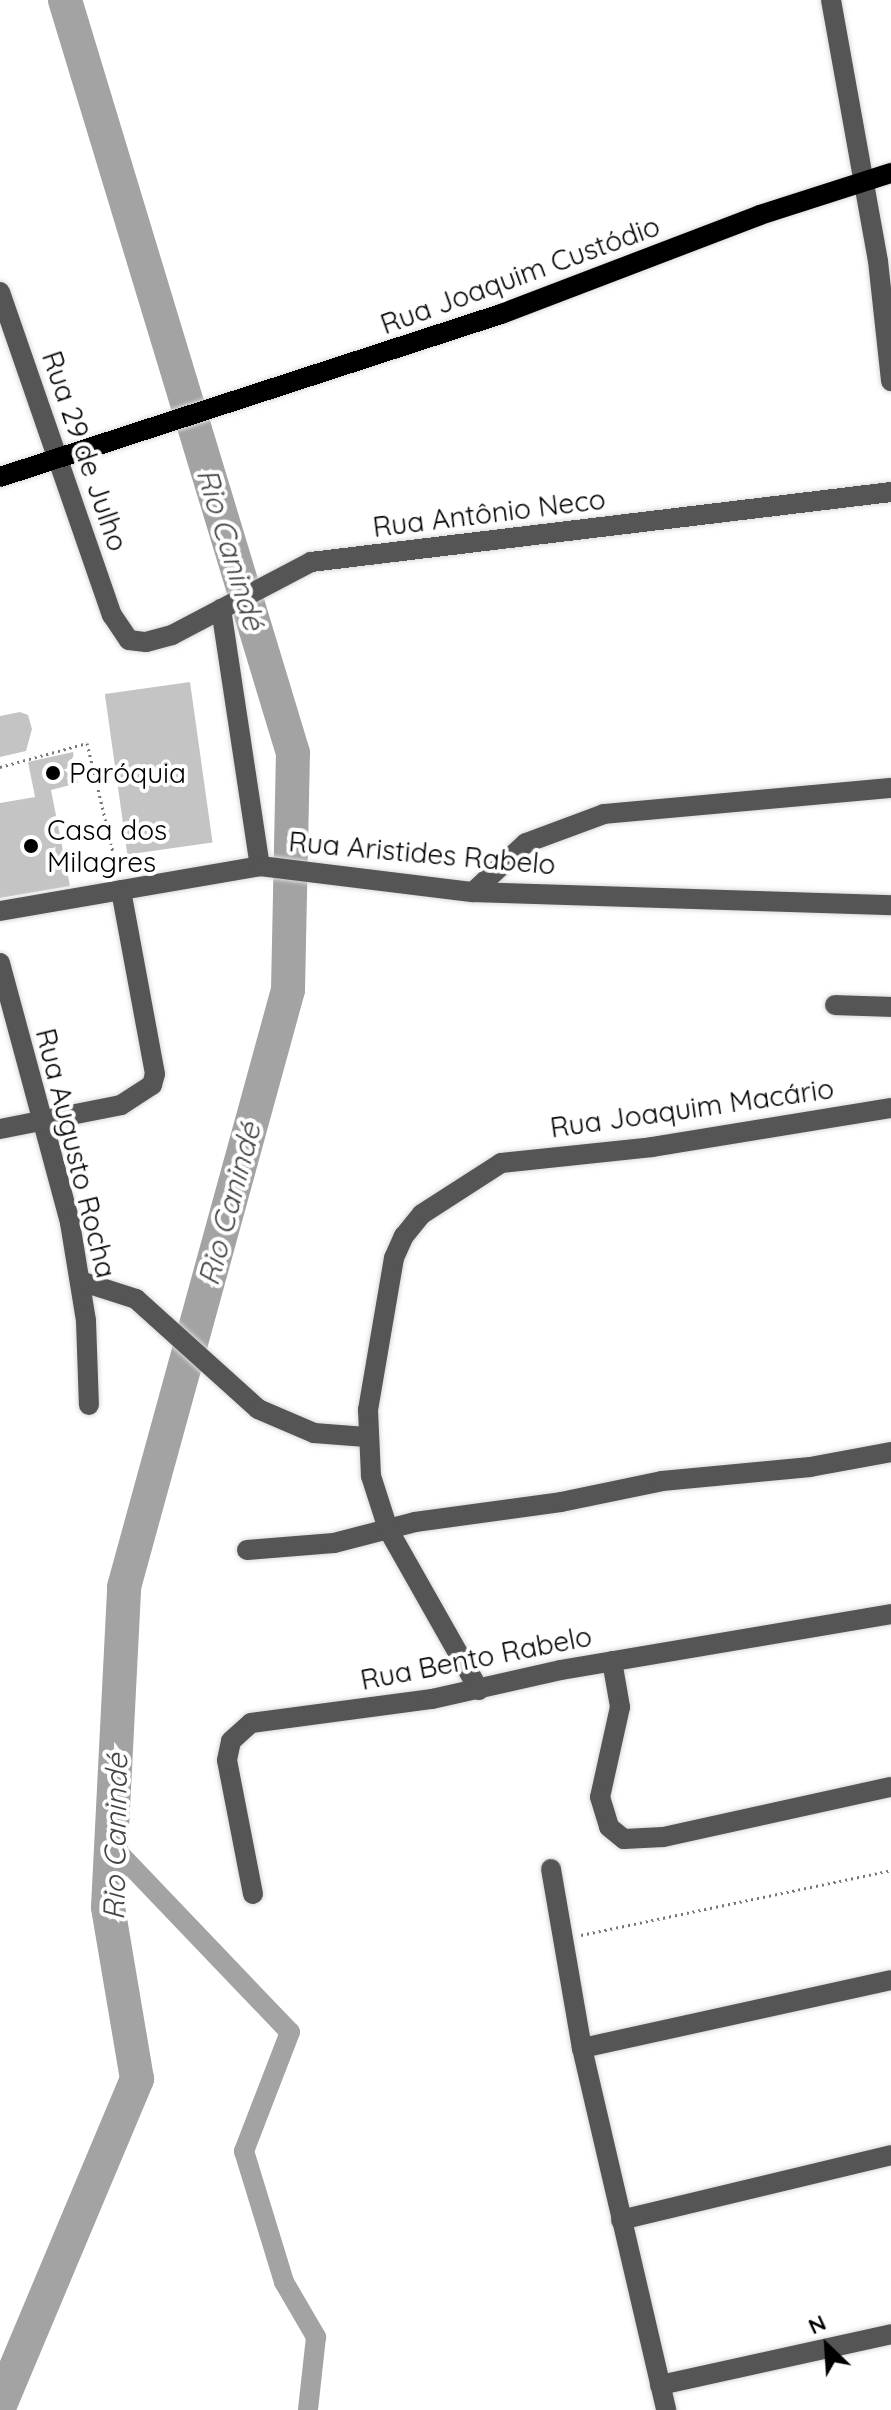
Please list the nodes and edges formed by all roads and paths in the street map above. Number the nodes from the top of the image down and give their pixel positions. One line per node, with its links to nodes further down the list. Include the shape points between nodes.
1 (831, 0): 3 (street)
2 (891, 173): 3 (main road, Rua Joaquim Custódio)
3 (864, 180): 5 (street); 7 (main road, Rua Joaquim Custódio, via 501,314)
4 (0, 292): 7 (street, Rua 29 de Julho)
5 (888, 314): 6 (street)
6 (891, 381)
7 (57, 458): 8 (main road, Rua Joaquim Custódio); 11 (street, Rua 29 de Julho)
8 (0, 477)
9 (891, 492): 10 (street, Rua Antônio Neco, via 311,562)
10 (226, 606): 11 (street, Rua Antônio Neco, via 146,642 129,640); 14 (street)
11 (118, 629)
12 (0, 767): 15 (path, via 87,743)
13 (891, 788): 16 (street, via 595,816 526,843)
14 (269, 867): 15 (street, Rua Aristides Rabelo); 16 (street, Rua Aristides Rabelo)
15 (121, 890): 18 (street, Rua Aristides Rabelo); 23 (street, via 155,1074 152,1085 121,1105)
16 (473, 892): 17 (street, Rua Aristides Rabelo)
17 (891, 905)
18 (0, 911)
19 (0, 963): 23 (street, Rua Augusto Rocha)
20 (835, 1005): 21 (street)
21 (891, 1007)
22 (891, 1108): 27 (street, Rua Joaquim Macário, via 652,1147 501,1163 446,1196 404,1236 394,1258)
23 (41, 1122): 24 (street); 25 (street, Rua Augusto Rocha, via 70,1223)
24 (0, 1129)
25 (80, 1281): 26 (street, Rua Augusto Rocha); 27 (street, via 136,1299 258,1409 314,1433)
26 (89, 1405)
27 (366, 1437): 29 (street, via 371,1476)
28 (891, 1452): 29 (street, via 621,1489)
29 (388, 1529): 30 (street, via 334,1543); 33 (street)
30 (247, 1550)
31 (891, 1614): 32 (street, Rua Bento Rabelo)
32 (612, 1661): 33 (street, Rua Bento Rabelo); 34 (street, via 620,1707 600,1797 609,1827 624,1839 663,1837)
33 (479, 1690): 37 (street, Rua Bento Rabelo, via 251,1723 238,1731 227,1760 229,1788)
34 (891, 1787)
35 (551, 1869): 38 (street)
36 (891, 1870): 38 (path)
37 (253, 1894)
38 (562, 1939): 40 (street)
39 (891, 1980): 40 (street)
40 (582, 2048): 42 (street)
41 (891, 2155): 42 (street)
42 (621, 2220): 44 (street)
43 (891, 2334): 44 (street)
44 (660, 2385): 45 (street)
45 (666, 2410)

